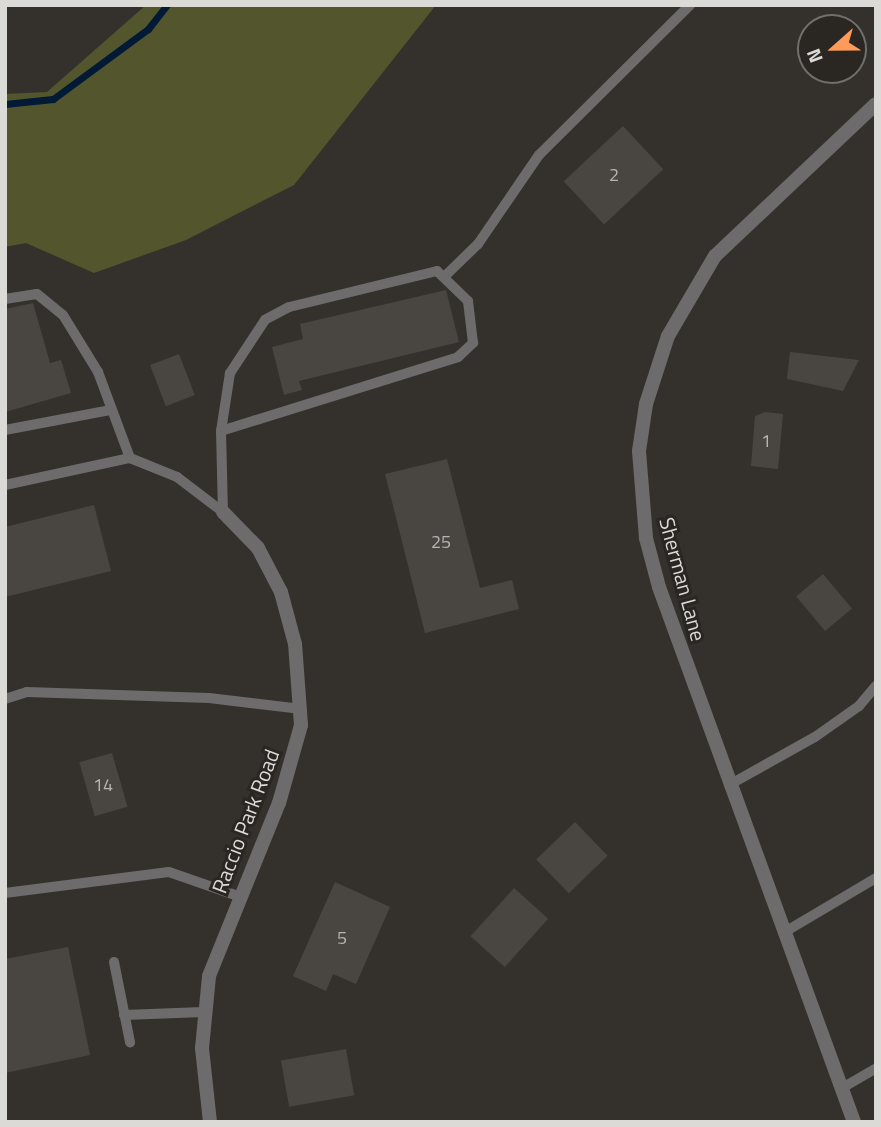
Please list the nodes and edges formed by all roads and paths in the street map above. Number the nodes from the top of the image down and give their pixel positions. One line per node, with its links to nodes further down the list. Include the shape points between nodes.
1 (690, 5): 3 (lane, via 538,155 478,244)
2 (876, 104): 14 (street, Sherman Lane, via 715,256 668,336 646,404 639,451 646,538)
3 (446, 275): 7 (lane, via 420,272 289,307 265,320 230,373); 7 (lane, via 468,301 474,324 466,353)
4 (5, 299): 5 (lane, via 37,294 63,316 98,372)
5 (111, 410): 6 (lane); 8 (lane)
6 (5, 430)
7 (221, 431): 10 (lane)
8 (130, 457): 9 (lane); 10 (lane, via 177,477)
9 (5, 485)
10 (223, 512): 13 (street, Raccio Park Road, via 258,548 281,592 295,644)
11 (876, 686): 14 (lane, via 859,706 815,737)
12 (5, 699): 13 (lane, via 27,692 209,698)
13 (301, 709): 17 (street, Raccio Park Road, via 290,773)
14 (729, 785): 18 (street, Sherman Lane)
15 (876, 878): 18 (lane)
16 (5, 893): 17 (lane, via 169,872)
17 (238, 896): 20 (street, Raccio Park Road)
18 (783, 933): 24 (street, Sherman Lane)
19 (114, 962): 21 (lane)
20 (203, 1012): 21 (lane); 25 (street, Raccio Park Road)
21 (124, 1015): 22 (lane)
22 (130, 1042)
23 (876, 1068): 24 (lane)
24 (842, 1088): 26 (street, Sherman Lane)
25 (210, 1122)
26 (854, 1122)

